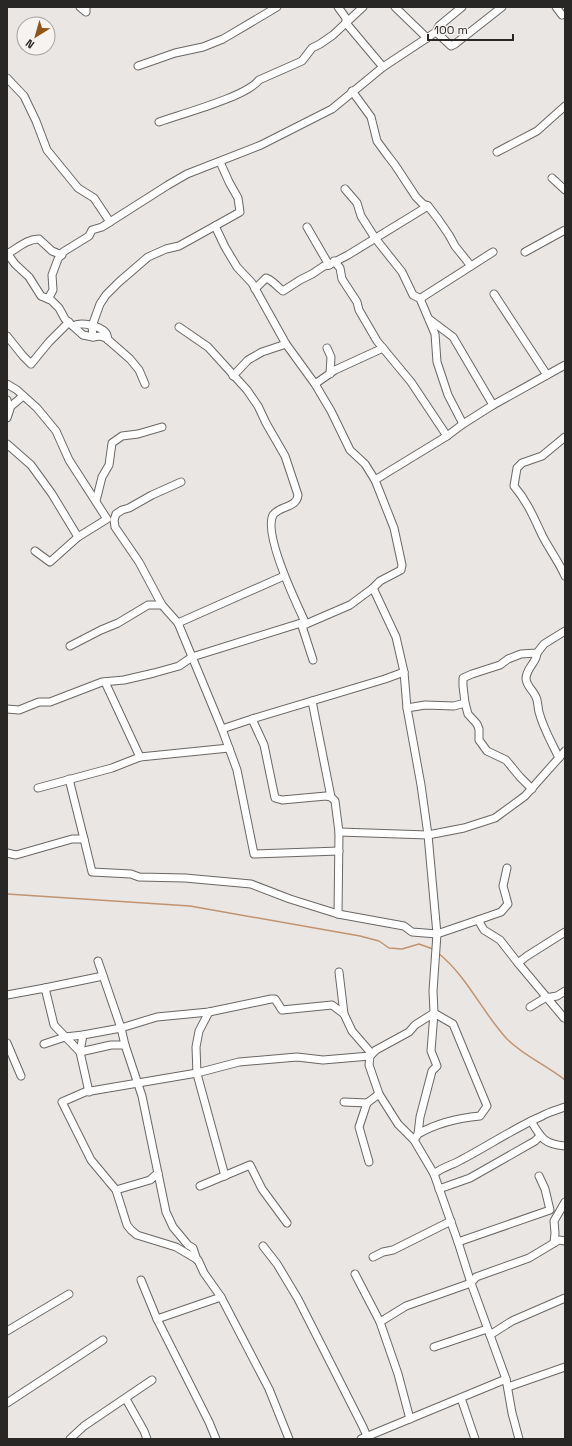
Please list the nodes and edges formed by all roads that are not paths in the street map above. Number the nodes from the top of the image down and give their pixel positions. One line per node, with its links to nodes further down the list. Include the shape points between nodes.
1 (80, 7): 2 (street, via 86,12)
2 (86, 7)
3 (277, 7): 14 (street, via 203,48 175,53)
4 (338, 7): 11 (street, via 346,18)
5 (363, 7): 11 (street)
6 (395, 7): 13 (street)
7 (462, 7): 12 (street, via 439,26)
8 (502, 7): 12 (street, via 451,46)
9 (556, 7): 10 (street)
10 (562, 15)
11 (346, 23): 15 (street); 19 (street, via 312,48 302,61 259,80 241,93)
12 (436, 32): 13 (street)
13 (427, 38): 15 (street)
14 (138, 66)
15 (383, 67): 17 (street)
16 (7, 78): 26 (street, via 24,96 47,150 78,188 94,198)
17 (352, 91): 21 (street, via 332,109 261,145); 25 (street, via 371,117 377,141 416,197)
18 (565, 106): 20 (street, via 537,131)
19 (159, 122)
20 (497, 152)
21 (220, 162): 26 (street, via 181,178); 27 (street, via 238,198 240,212)
22 (552, 178): 24 (street)
23 (345, 189): 30 (street, via 357,203 361,216)
24 (565, 190)
25 (428, 206): 30 (street); 36 (street)
26 (110, 222): 34 (street, via 92,230 89,236)
27 (215, 226): 37 (street, via 224,247); 43 (street, via 179,246 148,258 106,295)
28 (307, 228): 35 (street)
29 (565, 230): 32 (street)
30 (375, 238): 35 (street); 40 (street, via 402,272 413,295)
31 (493, 252): 36 (street)
32 (525, 252)
33 (7, 255): 34 (street, via 33,239 39,239 52,251); 39 (street, via 28,277 41,296)
34 (62, 255): 39 (street, via 55,265 52,275 53,290)
35 (331, 263): 37 (street, via 283,291 272,280 266,278); 50 (street, via 340,268 342,279 357,302 359,310 377,341)
36 (471, 266): 40 (street)
37 (255, 289): 48 (street)
38 (494, 294): 53 (street)
39 (48, 299): 42 (street, via 59,308)
40 (421, 299): 41 (street)
41 (428, 319): 60 (street, via 453,337); 62 (street, via 435,334 437,362 448,395)
42 (71, 324): 43 (street); 45 (street, via 49,342 31,364); 46 (street, via 83,334)
43 (92, 326): 46 (street); 47 (street, via 100,329)
44 (179, 327): 54 (street, via 208,347)
45 (7, 336)
46 (93, 337): 47 (street, via 100,336)
47 (109, 340): 56 (street, via 139,370)
48 (286, 344): 54 (street, via 248,360); 57 (street)
49 (327, 348): 52 (street, via 331,357)
50 (384, 348): 52 (street); 64 (street, via 411,382)
51 (565, 365): 53 (street)
52 (330, 374): 57 (street)
53 (547, 375): 60 (street)
54 (233, 376): 73 (street, via 258,406 285,456 298,495 295,502 273,515 276,547)
55 (7, 384): 58 (street)
56 (145, 384)
57 (315, 384): 67 (street, via 350,450 365,464)
58 (23, 396): 59 (street); 69 (street, via 56,431 69,460)
59 (8, 404): 61 (street, via 10,409)
60 (493, 405): 62 (street)
61 (7, 418)
62 (463, 424): 64 (street)
63 (162, 428): 69 (street, via 122,436 112,443)
64 (447, 436): 67 (street)
65 (565, 437): 74 (street, via 542,456 522,463 518,468 514,486 533,514)
66 (7, 444): 71 (street, via 31,465)
67 (376, 480): 75 (street, via 394,528 402,565 396,574 380,581)
68 (181, 482): 70 (street, via 122,510)
69 (96, 501): 70 (street)
70 (110, 519): 71 (street); 76 (street, via 139,562)
71 (78, 537): 72 (street, via 50,562)
72 (35, 551)
73 (284, 576): 77 (street); 78 (street)
74 (565, 576)
75 (373, 588): 78 (street, via 350,605); 84 (street, via 396,637)
76 (162, 605): 77 (street); 80 (street, via 148,605)
77 (178, 623): 82 (street)
78 (303, 624): 82 (street); 83 (street)
79 (565, 631): 81 (street, via 544,644)
80 (70, 646)
81 (537, 653): 87 (street, via 521,654 500,665 463,678); 95 (street, via 537,658 529,668 526,678)
82 (192, 657): 85 (street, via 179,666 124,680); 91 (street)
83 (312, 660)
84 (404, 672): 86 (street); 88 (street)
85 (105, 682): 89 (street, via 50,702 39,702 19,710); 94 (street)
86 (312, 701): 90 (street); 99 (street)
87 (465, 703): 88 (street, via 454,706 425,705); 98 (street, via 468,714 477,724 479,740 486,750 506,760)
88 (407, 708): 101 (street)
89 (7, 709)
90 (252, 719): 91 (street); 99 (street, via 264,745 275,798 282,800)
91 (222, 729): 92 (street)
92 (229, 748): 94 (street); 103 (street, via 237,770 254,854)
93 (565, 751): 95 (street)
94 (140, 757): 96 (street, via 112,768)
95 (559, 758): 98 (street)
96 (69, 779): 97 (street); 102 (street)
97 (38, 788)
98 (532, 788): 101 (street, via 495,818 464,828)
99 (331, 797): 100 (street, via 335,801)
100 (339, 832): 101 (street); 103 (street)
101 (428, 835): 109 (street)
102 (84, 839): 104 (street, via 72,839 16,855); 106 (street, via 92,872 252,884)
103 (339, 851): 106 (street)
104 (7, 854)
105 (507, 868): 107 (street, via 503,886 508,904 501,912)
106 (338, 914): 109 (street, via 404,926 412,932)
107 (478, 920): 109 (street); 111 (street, via 484,930 500,940)
108 (565, 932): 111 (street)
109 (437, 934): 120 (street)
110 (98, 961): 113 (street)
111 (518, 963): 117 (street)
112 (339, 972): 121 (street)
113 (103, 976): 114 (street); 123 (street)
114 (44, 988): 116 (street); 125 (street, via 54,1025)
115 (565, 991): 117 (street)
116 (7, 995)
117 (548, 998): 118 (street); 122 (street)
118 (530, 1007)
119 (209, 1012): 121 (street, via 275,999 282,1010 332,1005); 123 (street, via 157,1017); 131 (street, via 199,1031 196,1047)
120 (434, 1013): 130 (street); 141 (street, via 431,1051 437,1066 432,1071); 141 (street, via 453,1024 487,1106 480,1116 450,1121)
121 (344, 1014): 130 (street, via 352,1031)
122 (564, 1018)
123 (121, 1028): 124 (street); 128 (street)
124 (83, 1035): 125 (street); 129 (street)
125 (65, 1037): 127 (street); 129 (street)
126 (7, 1044): 132 (street)
127 (44, 1044)
128 (125, 1045): 129 (street, via 111,1045); 133 (street)
129 (80, 1052): 134 (street)
130 (371, 1055): 131 (street, via 323,1060 275,1058 239,1062); 135 (street, via 369,1065)
131 (197, 1073): 133 (street); 146 (street)
132 (21, 1076)
133 (138, 1083): 134 (street); 144 (street)
134 (89, 1092): 152 (street, via 62,1102 91,1160)
135 (379, 1094): 137 (street); 141 (street, via 398,1124)
136 (344, 1102): 137 (street)
137 (367, 1103): 143 (street, via 359,1127)
138 (565, 1107): 139 (street)
139 (531, 1121): 140 (street); 145 (street)
140 (540, 1136): 142 (street, via 556,1146); 151 (street, via 470,1178)
141 (416, 1137): 145 (street)
142 (565, 1146)
143 (369, 1162)
144 (158, 1173): 148 (street); 149 (street)
145 (434, 1174): 151 (street)
146 (225, 1176): 150 (street); 155 (street, via 250,1165 262,1189)
147 (539, 1176): 157 (street, via 550,1210)
148 (150, 1180): 149 (street); 152 (street)
149 (160, 1183): 161 (street, via 166,1212 173,1227 193,1248)
150 (200, 1186)
151 (439, 1189): 154 (street)
152 (116, 1190): 161 (street, via 126,1225 130,1230 137,1235 176,1247)
153 (565, 1202): 158 (street, via 554,1221)
154 (451, 1221): 157 (street); 160 (street, via 393,1250)
155 (288, 1223)
156 (565, 1241): 158 (street, via 559,1240)
157 (458, 1242): 164 (street)
158 (554, 1243): 164 (street, via 529,1258 476,1277)
159 (263, 1246): 182 (street, via 278,1264 298,1299)
160 (373, 1257)
161 (198, 1260): 166 (street)
162 (354, 1274): 169 (street)
163 (141, 1280): 168 (street)
164 (471, 1283): 169 (street, via 406,1306); 171 (street)
165 (69, 1294): 170 (street)
166 (221, 1297): 168 (street); 186 (street, via 269,1389)
167 (565, 1298): 171 (street)
168 (157, 1319): 185 (street)
169 (380, 1322): 181 (street)
170 (7, 1331)
171 (488, 1332): 173 (street); 175 (street)
172 (103, 1340): 180 (street)
173 (434, 1347)
174 (565, 1367): 177 (street)
175 (506, 1379): 177 (street); 178 (street)
176 (152, 1380): 179 (street)
177 (508, 1387): 188 (street)
178 (461, 1398): 181 (street); 187 (street)
179 (126, 1399): 183 (street, via 84,1426); 184 (street)
180 (7, 1403)
181 (410, 1419): 182 (street)
182 (365, 1438)
183 (70, 1439)
184 (147, 1439)
185 (216, 1439)
186 (289, 1439)
187 (476, 1439)
188 (519, 1439)

